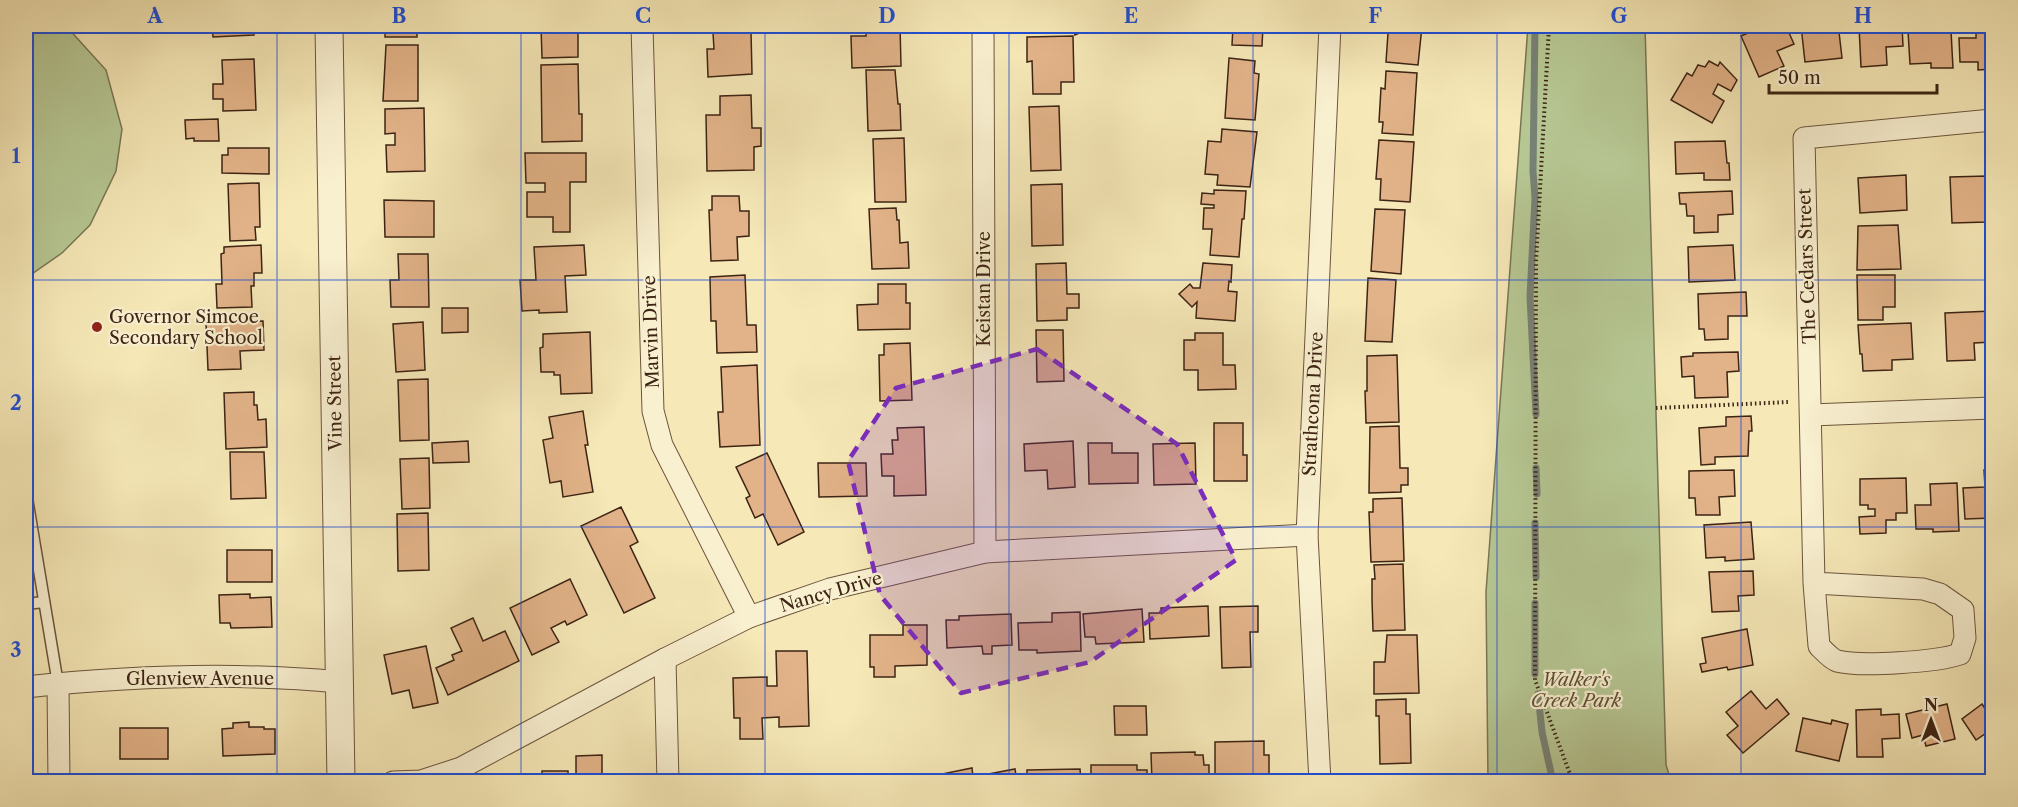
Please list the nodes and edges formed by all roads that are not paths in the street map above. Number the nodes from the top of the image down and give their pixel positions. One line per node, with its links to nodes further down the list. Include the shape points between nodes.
1 (329, 26): 16 (street, Vine Street)
2 (642, 26): 14 (street, Marvin Drive, via 653,411 662,445)
3 (983, 26): 10 (street, Keistan Drive)
4 (1330, 26): 9 (street, Strathcona Drive)
5 (1992, 120): 6 (street, The Cedars Street, via 1804,138)
6 (1811, 408): 7 (street); 11 (street, The Cedars Street)
7 (1992, 408)
8 (26, 492): 12 (lane)
9 (1307, 535): 10 (street, Nancy Drive); 23 (street, Strathcona Drive)
10 (985, 552): 14 (street, Nancy Drive, via 830,589)
11 (1814, 583): 11 (street, The Cedars Street, via 1923,588 1940,594 1963,610 1965,638 1960,654 1946,659 1860,664 1835,660 1819,646)
12 (44, 602): 13 (lane); 17 (lane)
13 (26, 604)
14 (749, 617): 15 (street, Nancy Drive)
15 (665, 659): 21 (street, Nancy Drive, via 461,768 421,781); 22 (street)
16 (339, 682): 17 (street, Glenview Avenue, via 180,675); 20 (street, Vine Street)
17 (58, 684): 18 (street, Glenview Avenue); 19 (street)
18 (26, 687)
19 (58, 782)
20 (341, 782)
21 (393, 782)
22 (668, 782)
23 (1320, 782)

